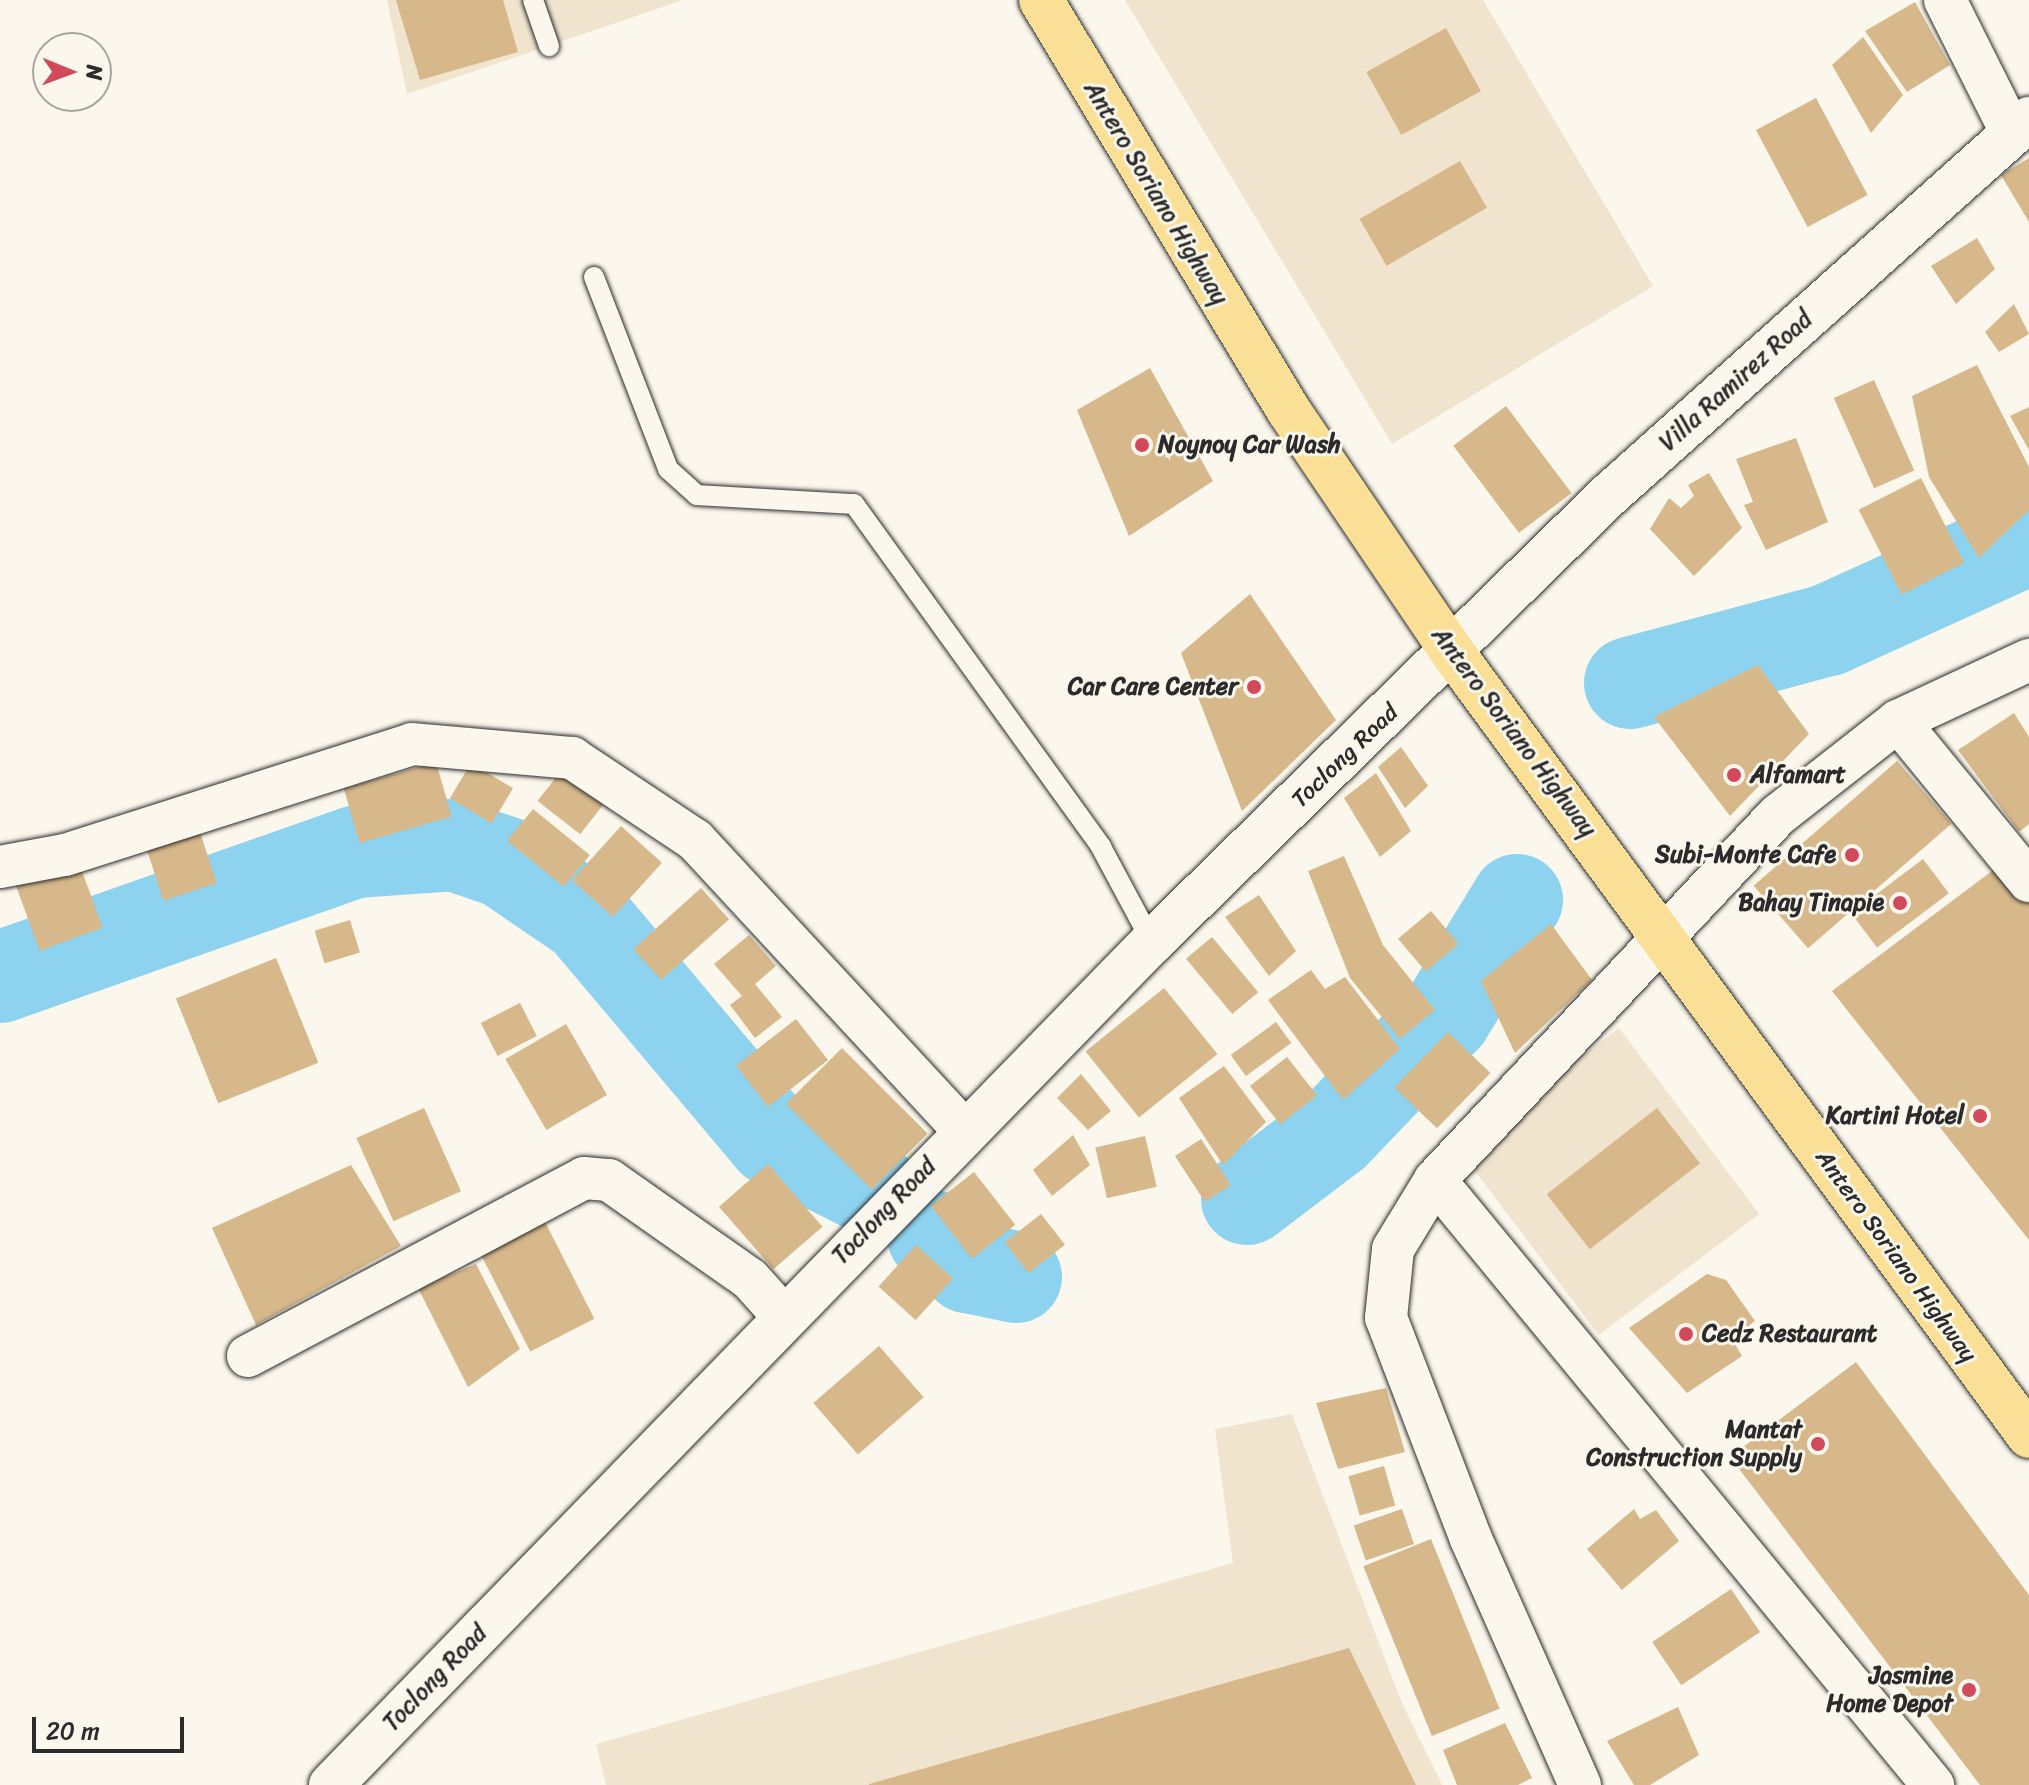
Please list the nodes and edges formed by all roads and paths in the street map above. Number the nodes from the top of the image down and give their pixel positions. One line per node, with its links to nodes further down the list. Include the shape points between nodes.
1 (533, 0): 4 (lane)
2 (1041, 0): 7 (main road, Antero Soriano Highway, via 1289,411)
3 (1945, 0): 5 (street)
4 (549, 46)
5 (2021, 127): 7 (street, Villa Ramirez Road, via 1609,495)
6 (594, 277): 13 (lane, via 668,469 697,495 854,504 1101,847)
7 (1453, 653): 12 (main road, Antero Soriano Highway); 13 (street, Toclong Road)
8 (2029, 660): 9 (street)
9 (1898, 721): 11 (street); 12 (street, via 1778,815)
10 (0, 867): 14 (street, via 65,855 412,744 572,758 695,840)
11 (2029, 881)
12 (1668, 937): 15 (street); 18 (main road, Antero Soriano Highway)
13 (1152, 942): 14 (street, Toclong Road)
14 (964, 1131): 16 (street, Toclong Road)
15 (1435, 1180): 20 (street, via 1393,1249 1386,1318 1471,1539); 21 (street)
16 (784, 1317): 17 (street, via 750,1279 622,1189 584,1178); 19 (street, Toclong Road)
17 (248, 1356)
18 (2029, 1436)
19 (331, 1785)
20 (1580, 1785)
21 (1933, 1785)

